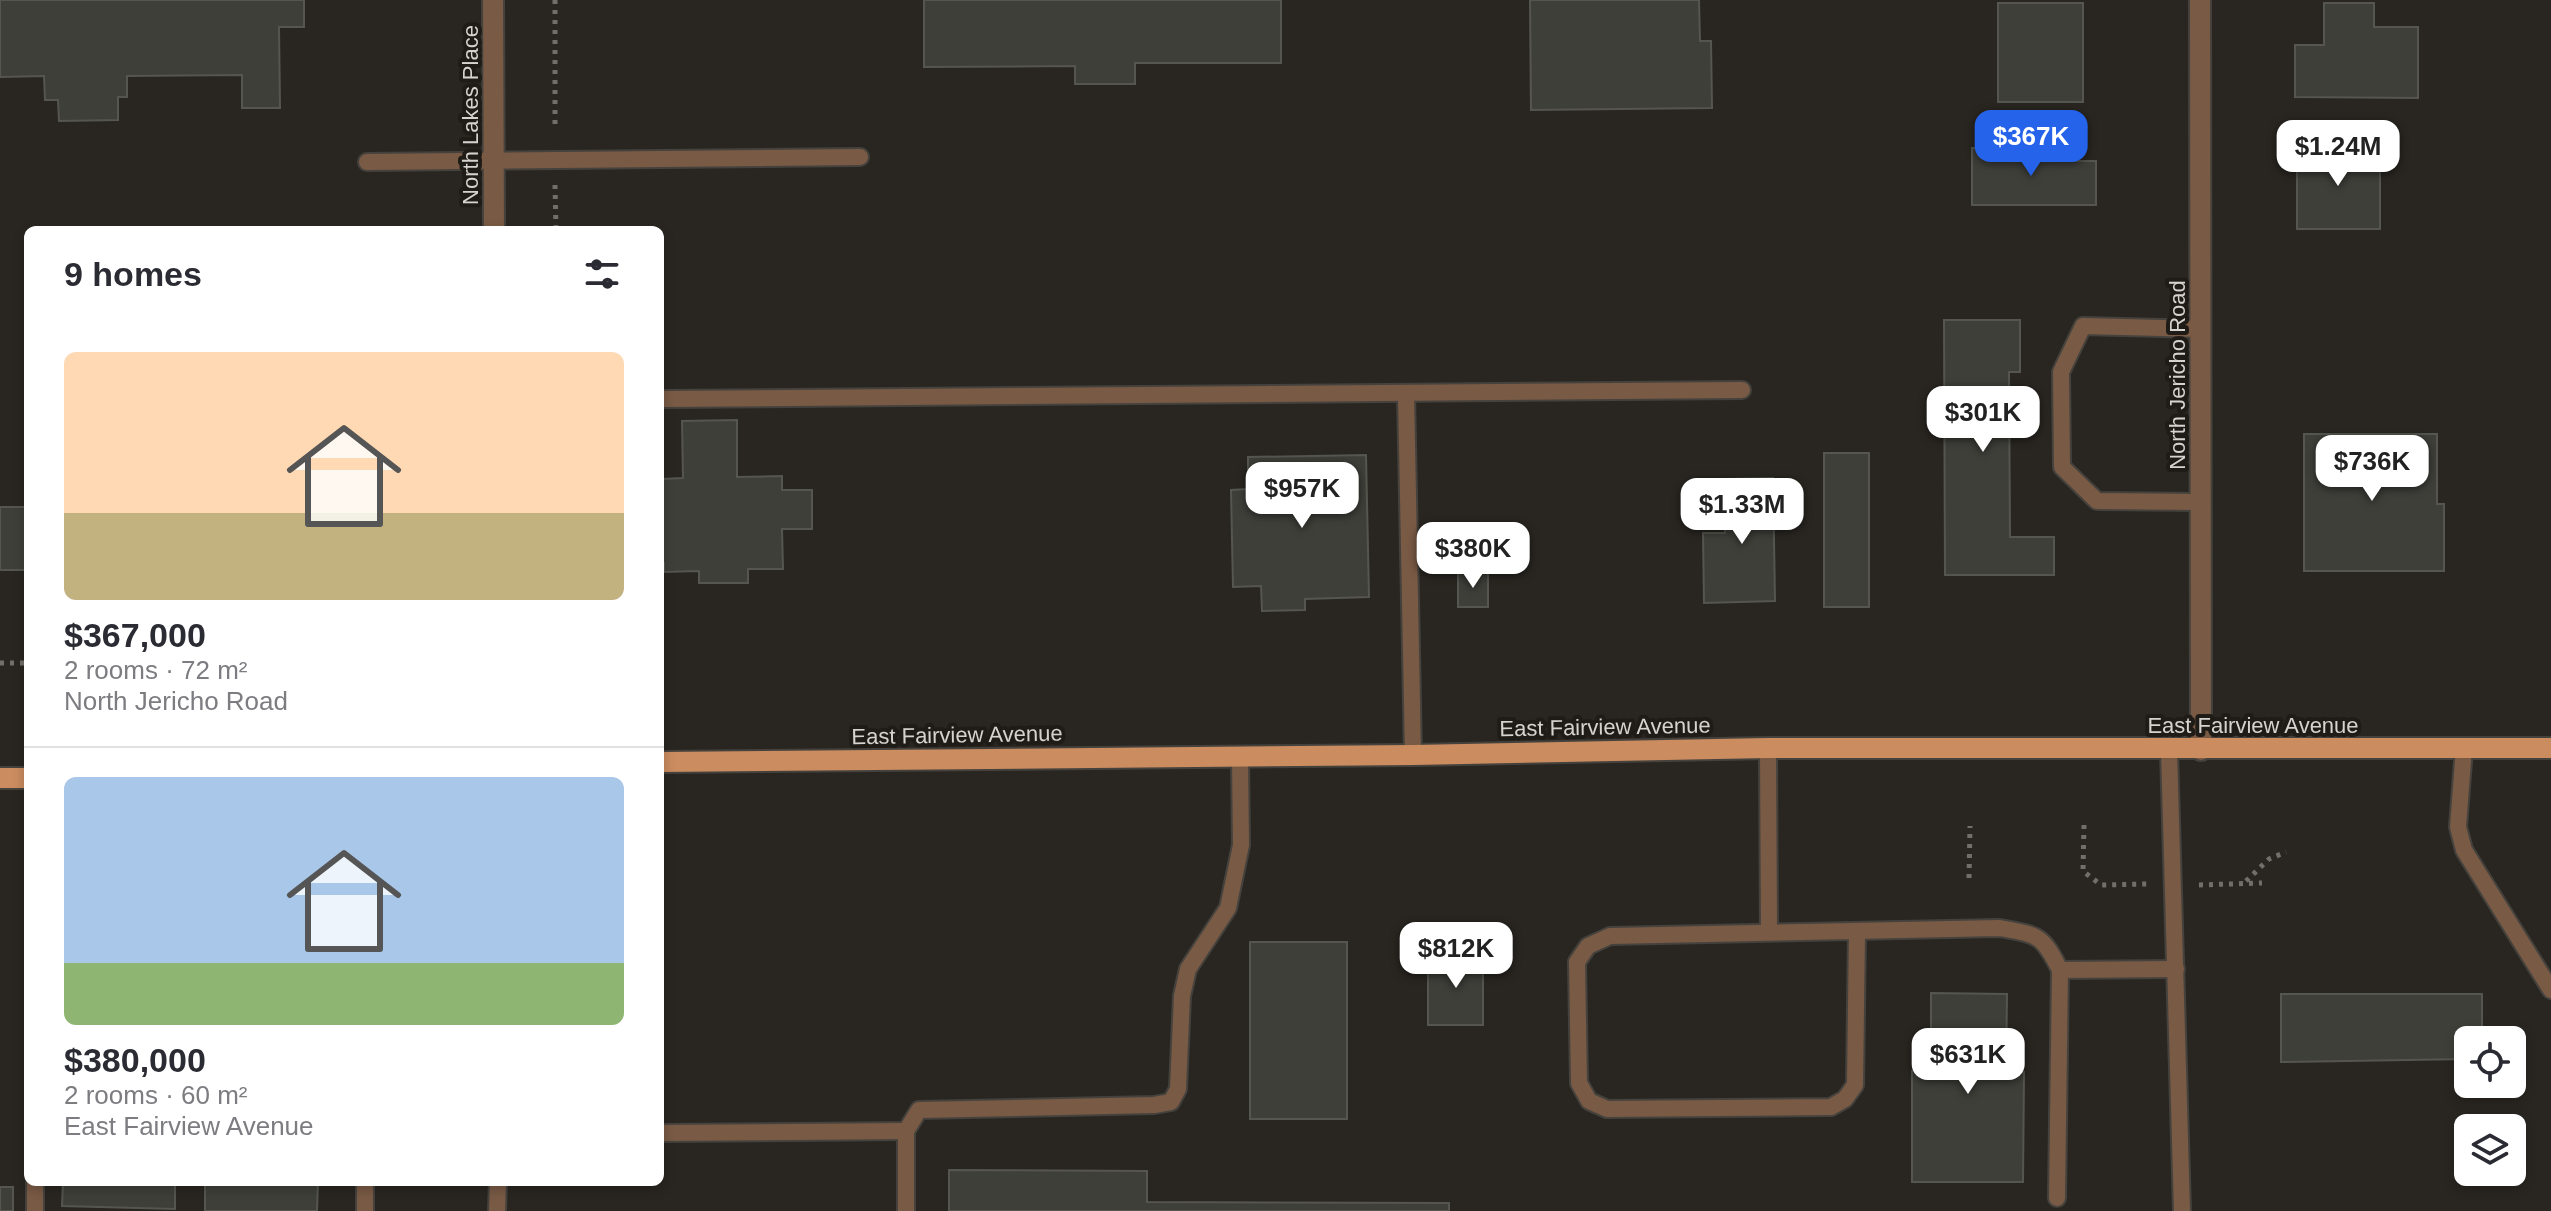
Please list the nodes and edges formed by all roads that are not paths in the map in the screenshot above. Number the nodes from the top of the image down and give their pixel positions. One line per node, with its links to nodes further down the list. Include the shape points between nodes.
1 (493, 0): 5 (street, North Lakes Place)
2 (2200, 0): 7 (street, North Jericho Road)
3 (860, 157): 5 (lane)
4 (367, 162): 5 (lane)
5 (494, 162): 6 (street, North Lakes Place)
6 (494, 226)
7 (2201, 329): 11 (street, North Jericho Road); 11 (lane, via 2083,326 2061,372 2062,467 2097,501)
8 (1742, 390): 9 (lane)
9 (1406, 393): 10 (lane); 17 (lane)
10 (664, 399)
11 (2201, 502): 16 (street, North Jericho Road)
12 (1768, 748): 15 (main road, East Fairview Avenue); 17 (main road, East Fairview Avenue); 23 (lane)
13 (2464, 748): 14 (main road, East Fairview Avenue); 16 (main road, East Fairview Avenue); 26 (lane, via 2458,827 2464,850)
14 (2551, 748)
15 (2169, 750): 16 (main road, East Fairview Avenue); 24 (lane)
16 (2201, 750)
17 (1413, 755): 18 (main road, East Fairview Avenue)
18 (1240, 756): 19 (main road, East Fairview Avenue); 27 (lane, via 1241,845 1228,908 1188,969 1178,1089 1171,1102 919,1110)
19 (664, 762)
20 (0, 778): 21 (main road)
21 (24, 778)
22 (1857, 931): 23 (lane); 23 (lane, via 1855,1085 1845,1099 1831,1107 1607,1109 1589,1101 1579,1083 1577,962 1588,946 1610,936); 25 (lane, via 2000,928 2034,934 2048,946)
23 (1769, 932)
24 (2176, 969): 25 (lane); 37 (lane)
25 (2060, 970): 32 (lane)
26 (2551, 990)
27 (906, 1131): 28 (lane); 36 (lane)
28 (664, 1133)
29 (35, 1186): 33 (lane)
30 (365, 1186): 34 (lane)
31 (498, 1186): 35 (lane)
32 (2057, 1198)
33 (35, 1211)
34 (365, 1211)
35 (497, 1211)
36 (906, 1211)
37 (2182, 1211)

